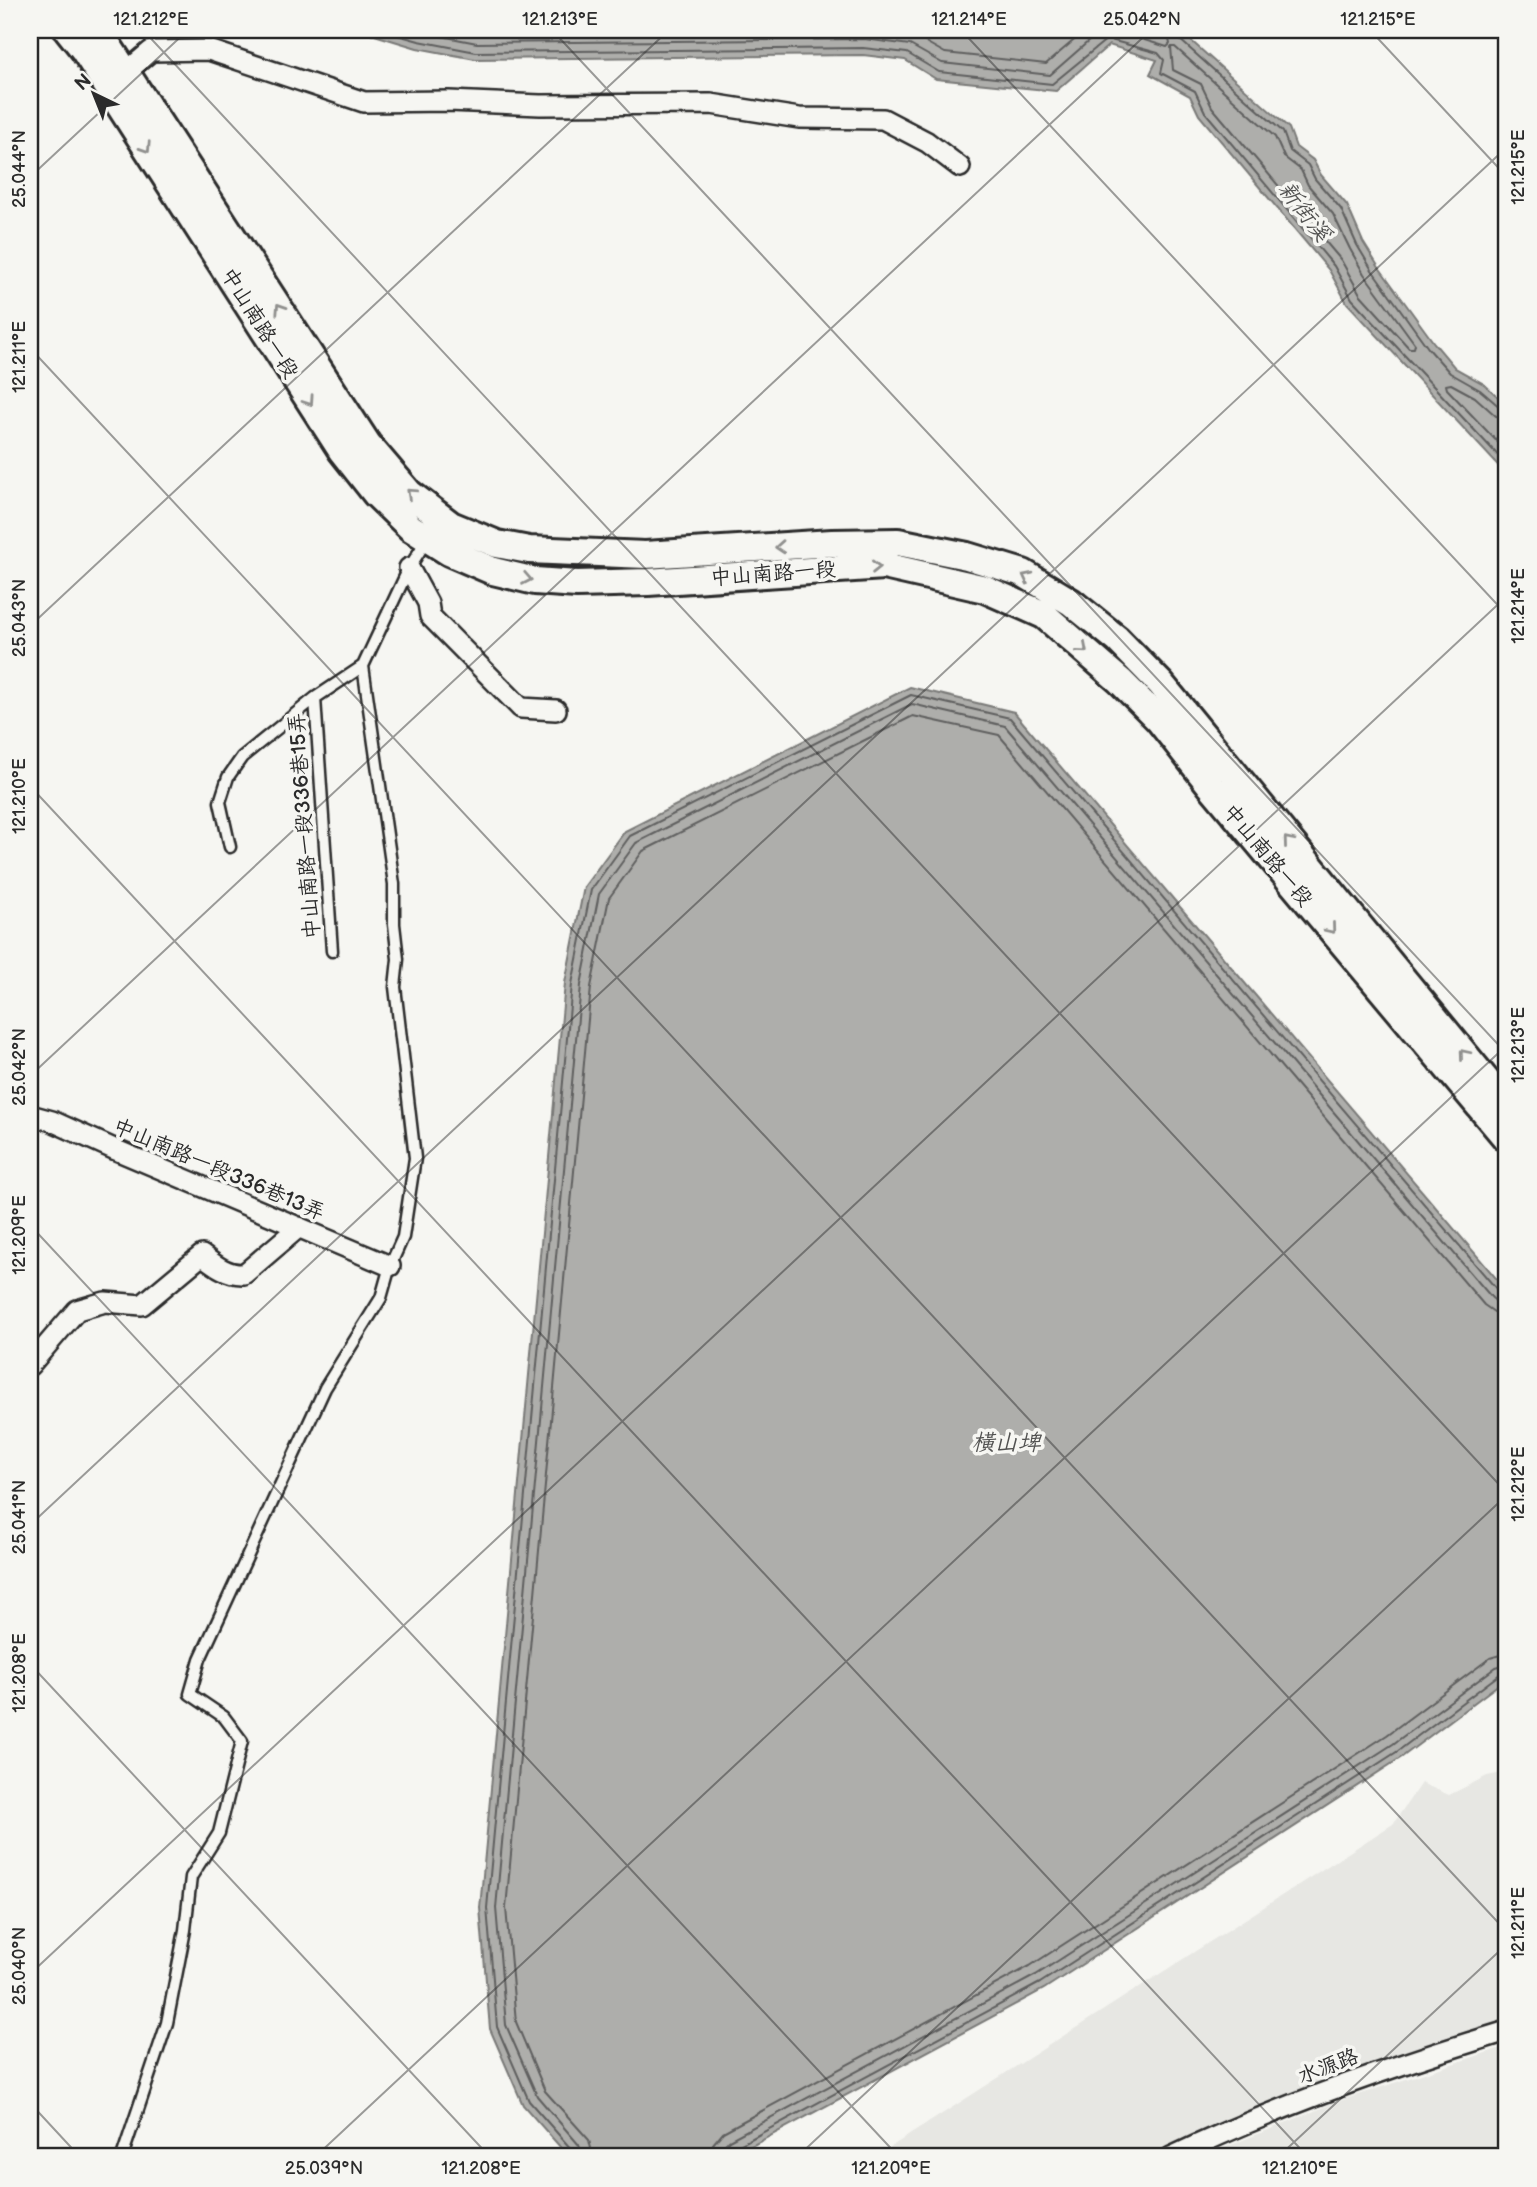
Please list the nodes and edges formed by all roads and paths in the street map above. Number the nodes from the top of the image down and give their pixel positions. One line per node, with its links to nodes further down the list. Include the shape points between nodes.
1 (68, 30): 5 (main road, 中山南路一段, one-way to 5, via 342,451 411,528)
2 (97, 30): 3 (main road, 中山南路一段)
3 (125, 72): 4 (street, via 151,51 209,50 364,102 711,104 799,118 883,119 927,142); 5 (main road, 中山南路一段, one-way to 3, via 368,445)
4 (960, 167)
5 (433, 527): 6 (lane); 12 (main road, 中山南路一段, one-way to 5, via 1161,684 1117,639 1071,602 1023,573 898,542 645,555 529,550 497,544 451,525); 14 (main road, 中山南路一段, one-way to 14, via 449,552 493,572 535,581 648,582 884,566 985,589 1044,615 1159,720)
6 (409, 568): 7 (lane); 9 (street, via 430,616 521,708)
7 (363, 666): 8 (lane); 16 (lane, via 394,884 395,987 415,1158 403,1237)
8 (315, 698): 10 (lane, via 242,757 228,777 220,802); 11 (lane, 中山南路一段336巷15弄)
9 (556, 710)
10 (230, 847)
11 (332, 951)
12 (1507, 1107)
13 (30, 1115): 15 (street, 中山南路一段336巷13弄)
14 (1507, 1139)
15 (299, 1227): 16 (street, 中山南路一段336巷13弄); 17 (street, via 244,1274 234,1275 202,1255 142,1305 105,1302 77,1310)
16 (390, 1266): 19 (lane, via 382,1298 325,1388 190,1693 224,1717 242,1741 219,1833 191,1877 167,2023)
17 (30, 1365)
18 (1507, 2031): 20 (street, 水源路, via 1399,2064 1244,2123)
19 (121, 2157)
20 (1171, 2157)

